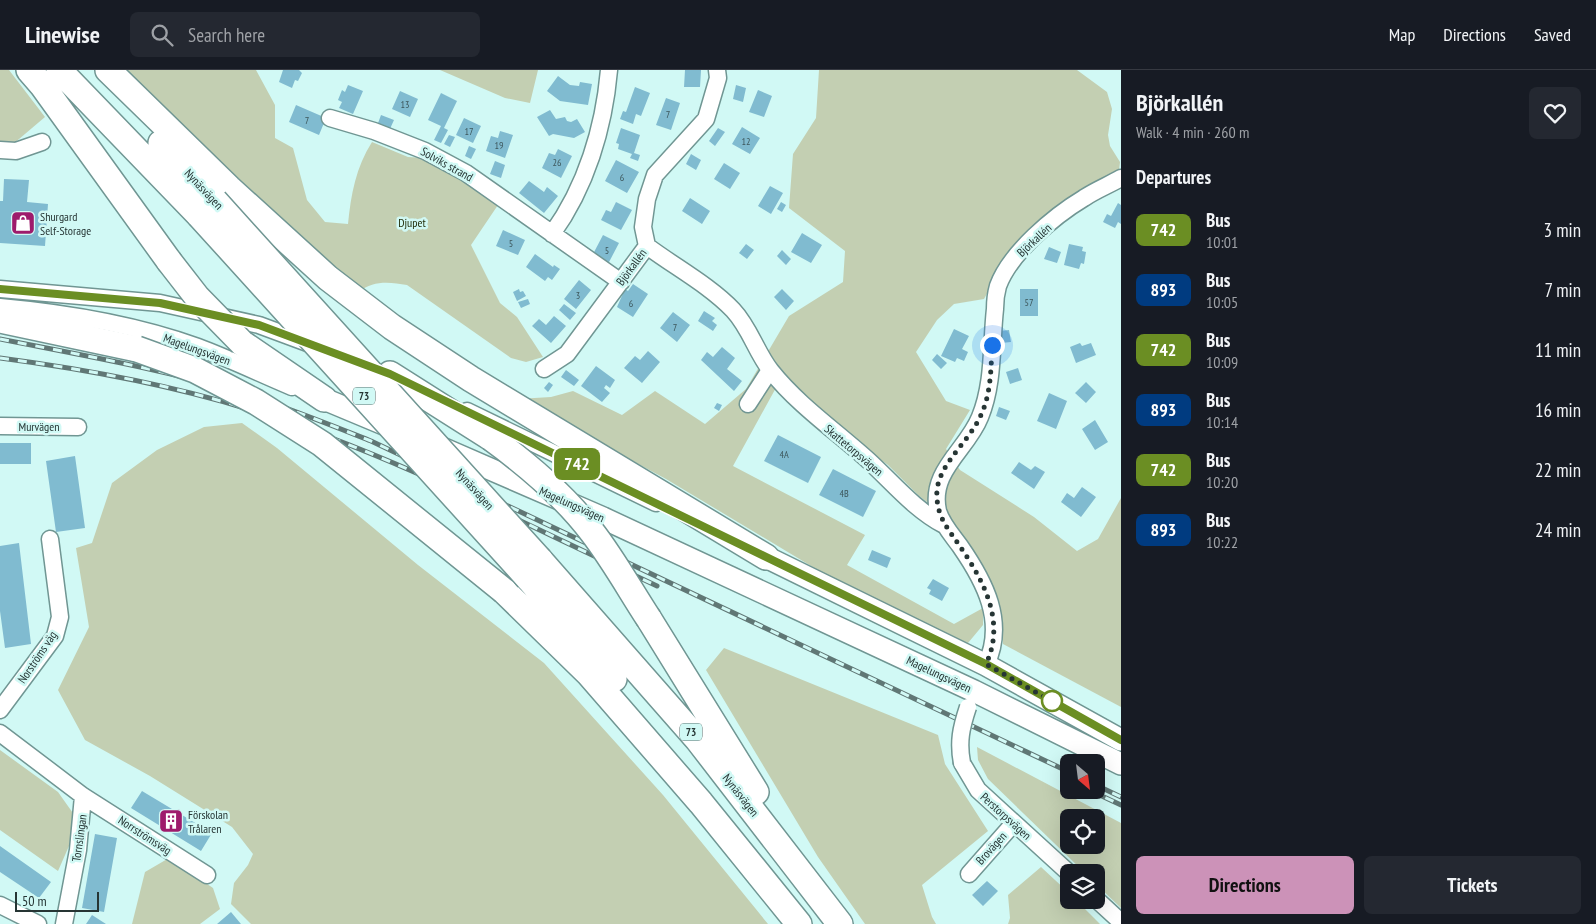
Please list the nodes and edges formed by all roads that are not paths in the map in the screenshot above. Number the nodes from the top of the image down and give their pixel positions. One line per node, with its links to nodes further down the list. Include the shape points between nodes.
1 (29, 70): 21 (highway, bridge, via 197,297 242,343)
2 (59, 70): 11 (highway, Nynäsvägen / 73)
3 (92, 70): 11 (highway, Nynäsvägen / 73)
4 (108, 70): 11 (highway)
5 (609, 70): 12 (street, via 603,116 585,174 565,216)
6 (717, 70): 13 (street, Björkallén, via 718,78 706,119 655,175 643,227)
7 (330, 118): 12 (street, Solviks strand, via 425,151 466,173)
8 (42, 142): 9 (street, via 16,151)
9 (0, 150)
10 (1121, 178): 25 (street, Björkallén, via 1084,198 1051,224 1018,253 1006,270 998,287 991,373 980,419 938,484 936,496)
11 (214, 201): 27 (highway, via 471,379); 28 (highway, Nynäsvägen / 73, bridge)
12 (552, 234): 14 (street, Solviks strand)
13 (647, 246): 14 (street, Björkallén); 19 (street, Skattetorpsvägen, via 733,310 752,334)
14 (620, 282): 18 (street, Björkallén, via 567,354)
15 (0, 290): 20 (street, via 160,303 259,325)
16 (0, 307): 21 (street, Magelungsvägen, via 50,311 128,326 197,347)
17 (0, 320): 46 (highway, bridge, via 137,349 195,370 256,402 322,444 504,591 589,674 701,803)
18 (544, 369)
19 (770, 370): 22 (street); 25 (street, Skattetorpsvägen, via 824,425 931,518)
20 (390, 374): 27 (street); 42 (highway, bridge, via 530,466 592,532)
21 (324, 399): 30 (main road, Magelungsvägen, via 603,518)
22 (748, 404)
23 (0, 426): 24 (street, Murvägen)
24 (78, 427)
25 (944, 525): 29 (street, Björkallén, via 973,566 992,608 995,635 993,650)
26 (50, 539): 31 (street, Norströms väg, via 60,617 55,636)
27 (766, 557): 29 (main road)
28 (534, 569): 42 (highway, Nynäsvägen / 73, via 698,740); 47 (highway, Nynäsvägen / 73, via 682,758)
29 (986, 664): 30 (main road); 33 (main road)
30 (971, 699): 34 (main road, Magelungsvägen); 36 (street, Perstorpsvägen, bridge, via 960,732 962,763 978,790)
31 (0, 710)
32 (0, 733): 35 (street, Tornslingan)
33 (1121, 740)
34 (1121, 764)
35 (83, 796): 39 (street, Norrströmsväg); 45 (street, Tornslingan, via 78,850)
36 (1014, 822): 37 (street, Perstorpsvägen); 38 (street, Brovägen)
37 (1060, 865)
38 (969, 874)
39 (208, 875)
40 (0, 905): 44 (street)
41 (1105, 908): 43 (street)
42 (836, 918)
43 (1121, 923)
44 (38, 924)
45 (64, 924)
46 (799, 924)
47 (806, 924)

